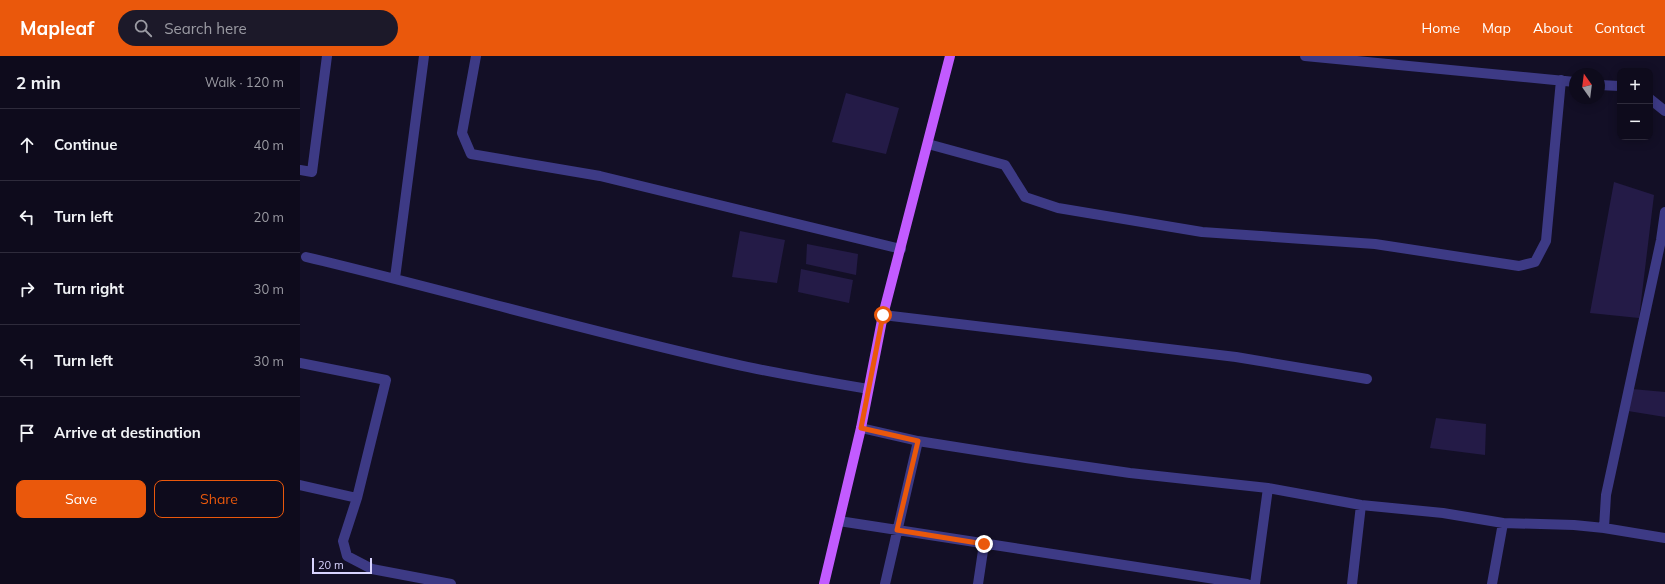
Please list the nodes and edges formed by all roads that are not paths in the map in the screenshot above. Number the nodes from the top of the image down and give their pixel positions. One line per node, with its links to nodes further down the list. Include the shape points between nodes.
1 (327, 56): 13 (street, via 312,172)
2 (424, 56): 17 (street)
3 (476, 56): 15 (street, via 462,133 471,154 600,176)
4 (950, 56): 12 (main road)
5 (1305, 56): 6 (street)
6 (1561, 80): 7 (street); 12 (street, via 1546,241 1535,262 1519,266 1375,244 1202,232 1058,208 1026,197 1005,165)
7 (1569, 81)
8 (1605, 85): 9 (street)
9 (1617, 86)
10 (1653, 102): 11 (street)
11 (1665, 111)
12 (928, 144): 15 (main road)
13 (300, 170)
14 (1665, 212): 30 (street, via 1606,495)
15 (901, 249): 18 (main road)
16 (306, 257): 17 (street)
17 (395, 278): 21 (street, via 488,304 735,364)
18 (883, 315): 20 (street, via 1236,357); 21 (main road)
19 (300, 363): 26 (street, via 386,380)
20 (1367, 379)
21 (868, 389): 22 (main road)
22 (861, 428): 23 (street); 28 (main road)
23 (918, 441): 25 (street, via 1123,472); 31 (street)
24 (300, 485): 26 (street)
25 (1268, 488): 27 (street); 39 (street)
26 (358, 498): 34 (street, via 342,541 346,556 372,569)
27 (1361, 505): 29 (street, via 1443,513); 40 (street)
28 (839, 521): 31 (street); 35 (main road)
29 (1503, 523): 30 (street); 41 (street)
30 (1604, 528): 32 (street)
31 (897, 530): 33 (street); 36 (street)
32 (1665, 538)
33 (984, 544): 37 (street); 38 (street)
34 (451, 584)
35 (824, 584)
36 (885, 584)
37 (978, 584)
38 (1247, 584)
39 (1255, 584)
40 (1352, 584)
41 (1492, 584)

